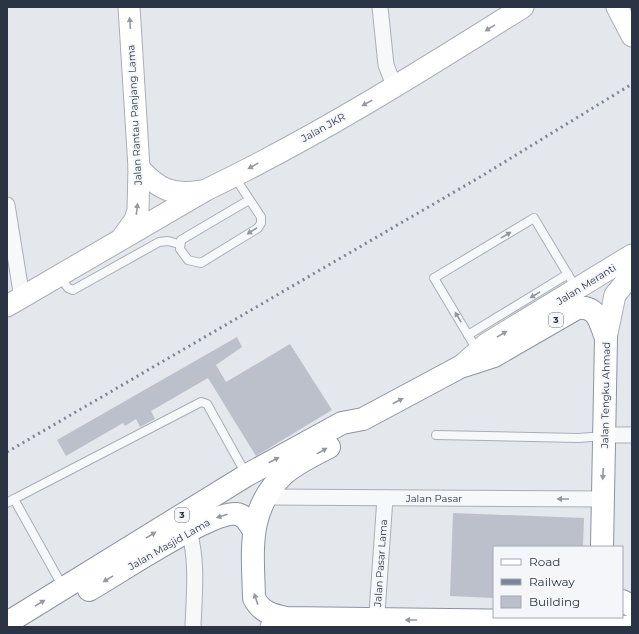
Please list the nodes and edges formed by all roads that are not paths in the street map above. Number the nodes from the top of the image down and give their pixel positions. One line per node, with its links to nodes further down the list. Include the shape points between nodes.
1 (128, 7): 7 (street, Jalan Rantau Panjang Lama, one-way to 1)
2 (380, 7): 6 (street, via 386,65)
3 (523, 7): 6 (street, Jalan JKR, one-way to 6)
4 (617, 7): 5 (street)
5 (632, 36)
6 (395, 88): 8 (street, Jalan JKR, one-way to 8)
7 (139, 168): 9 (street, via 151,181 168,190 184,194); 12 (street, Jalan Rantau Panjang Lama, one-way to 7, via 130,228 138,210)
8 (234, 176): 9 (street, Jalan JKR); 10 (lane)
9 (206, 190): 12 (street, Jalan JKR)
10 (249, 200): 13 (lane, via 185,237); 13 (lane, one-way to 13, via 261,217 258,228 201,263 188,260)
11 (7, 205): 18 (street)
12 (119, 242): 16 (street, Jalan JKR)
13 (179, 244): 16 (lane, via 159,242 72,290)
14 (632, 255): 17 (street, Jalan Meranti)
15 (632, 274): 19 (street, Jalan Meranti, via 615,295)
16 (60, 277): 18 (street, Jalan JKR)
17 (570, 293): 19 (highway, Jalan Tengku Ahmad / 3, via 584,307 597,314); 20 (highway, 3, one-way to 17); 20 (lane, one-way to 20); 20 (lane, one-way to 17, via 434,278 534,218)
18 (15, 302)
19 (606, 338): 23 (highway, Jalan Tengku Ahmad / 3)
20 (480, 347): 21 (highway, Jalan Masjid Lama / 3, one-way to 20, via 460,367)
21 (363, 419): 25 (highway, Jalan Masjid Lama / 3, one-way to 21, via 342,423); 26 (highway, Jalan Masjid Lama / 3, one-way to 21, via 285,473 349,436)
22 (436, 435): 23 (lane, via 578,438)
23 (605, 435): 24 (street); 28 (highway, Jalan Tengku Ahmad / 3, one-way to 28)
24 (632, 435)
25 (247, 475): 29 (lane, via 207,404 201,402); 33 (highway, Jalan Masjid Lama / 3, one-way to 25)
26 (267, 497): 27 (street, Jalan Pasar); 30 (highway, Jalan Masjid Lama / 3)
27 (385, 498): 28 (street, Jalan Pasar, one-way to 27); 39 (street, Jalan Pasar Lama)
28 (602, 500): 32 (highway, Jalan Tengku Ahmad / 3)
29 (11, 501): 33 (lane)
30 (253, 529): 31 (highway, Jalan Masjid Lama / 3, one-way to 31, via 246,518 230,514); 38 (highway, 3, one-way to 30, via 265,612 254,598)
31 (188, 531): 40 (highway, Jalan Masjid Lama / 3, one-way to 40); 41 (street, via 194,549 195,566)
32 (602, 546)
33 (64, 589): 37 (highway, Jalan Masjid Lama / 3, one-way to 33)
34 (623, 602): 35 (highway)
35 (632, 606)
36 (541, 619): 39 (highway, 3, one-way to 39); 42 (highway, 3)
37 (7, 623)
38 (279, 623): 39 (highway, 3)
39 (376, 623)
40 (28, 627)
41 (193, 627)
42 (601, 627): 43 (highway, 3)
43 (632, 627)

